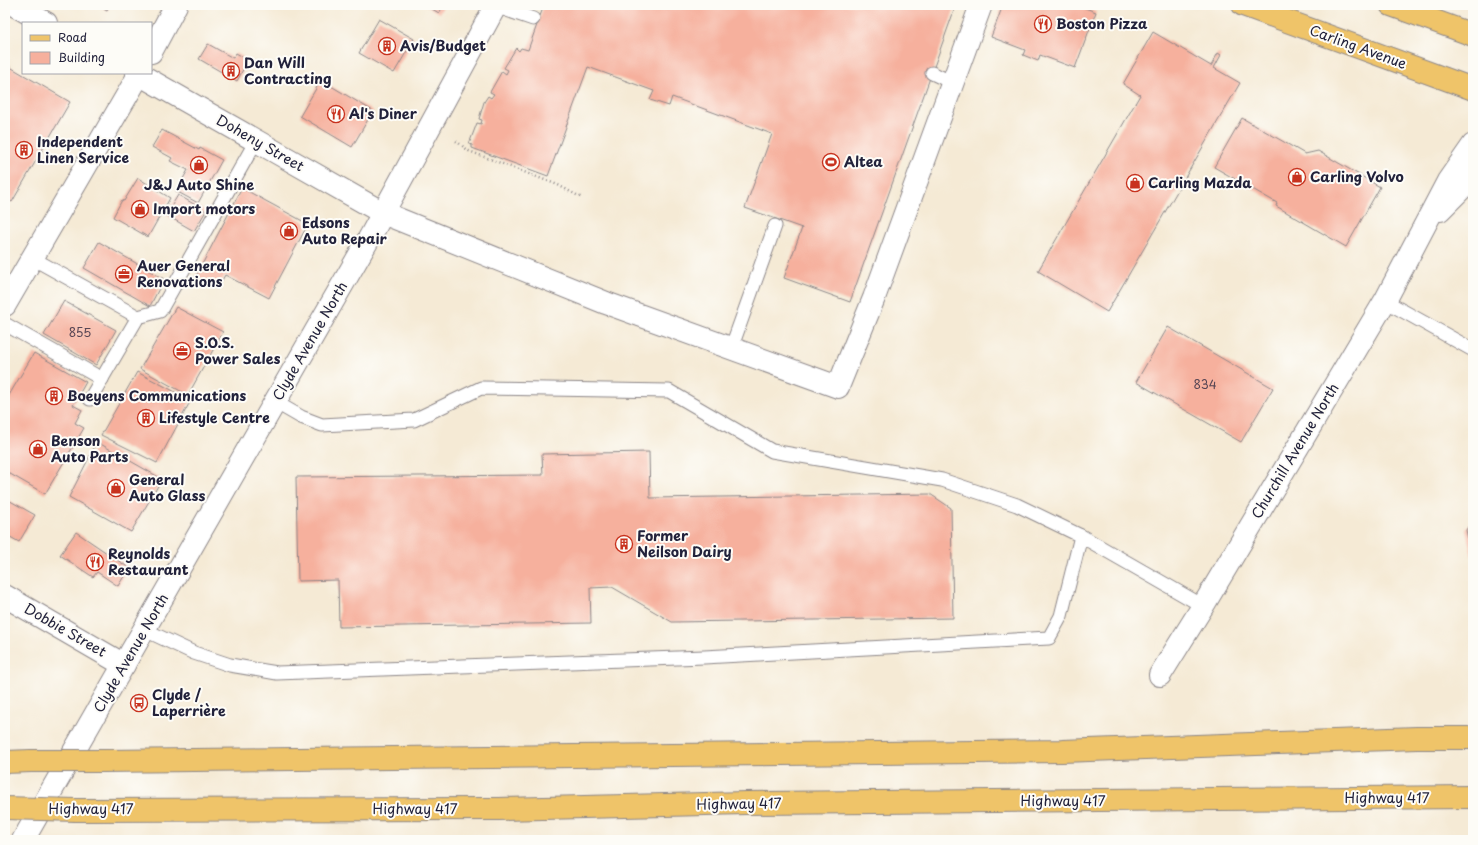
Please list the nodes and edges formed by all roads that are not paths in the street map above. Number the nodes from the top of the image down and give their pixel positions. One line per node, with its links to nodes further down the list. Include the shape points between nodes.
1 (14, 5): 8 (street)
2 (176, 5): 10 (street)
3 (496, 5): 7 (lane); 19 (street, Clyde Avenue North)
4 (981, 5): 14 (street)
5 (1243, 5): 15 (main road, Carling Avenue)
6 (1392, 5): 9 (main road)
7 (533, 19)
8 (44, 22)
9 (1473, 35)
10 (152, 50)
11 (138, 74): 22 (street)
12 (141, 74): 16 (street, Doheny Street)
13 (932, 74): 14 (lane)
14 (953, 83): 27 (street, Doheny Street, via 874,298 838,387)
15 (1473, 89)
16 (256, 141): 19 (street, Doheny Street); 25 (lane, via 160,311)
17 (1473, 146): 20 (street, Churchill Avenue North, via 1448,181)
18 (1473, 177): 20 (street, Churchill Avenue North)
19 (383, 213): 27 (street, Doheny Street, via 549,281); 31 (street, Clyde Avenue North)
20 (1426, 224): 23 (street, Churchill Avenue North)
21 (775, 226): 27 (lane)
22 (32, 258): 24 (street); 25 (lane)
23 (1385, 301): 28 (lane); 34 (street, Churchill Avenue North)
24 (5, 305)
25 (138, 317): 29 (lane)
26 (5, 324): 29 (lane)
27 (731, 349)
28 (1473, 350)
29 (102, 379): 30 (lane)
30 (90, 400)
31 (275, 402): 32 (lane, via 301,417 322,425 414,420 481,388 669,391 772,451 942,480 1017,505); 35 (street, Clyde Avenue North)
32 (1081, 536): 34 (lane); 35 (lane, via 1061,616 1049,638 704,657 277,673 230,665 194,653)
33 (5, 596): 36 (street, Dobbie Street)
34 (1203, 606): 37 (street, Churchill Avenue North)
35 (144, 630): 36 (street, Clyde Avenue North)
36 (124, 665): 42 (street, Clyde Avenue North)
37 (1160, 675)
38 (1473, 738): 39 (main road, bridge, via 1062,751)
39 (5, 762)
40 (1473, 797): 41 (main road, Highway 417, bridge, via 754,803 499,809)
41 (5, 808)
42 (23, 840)

